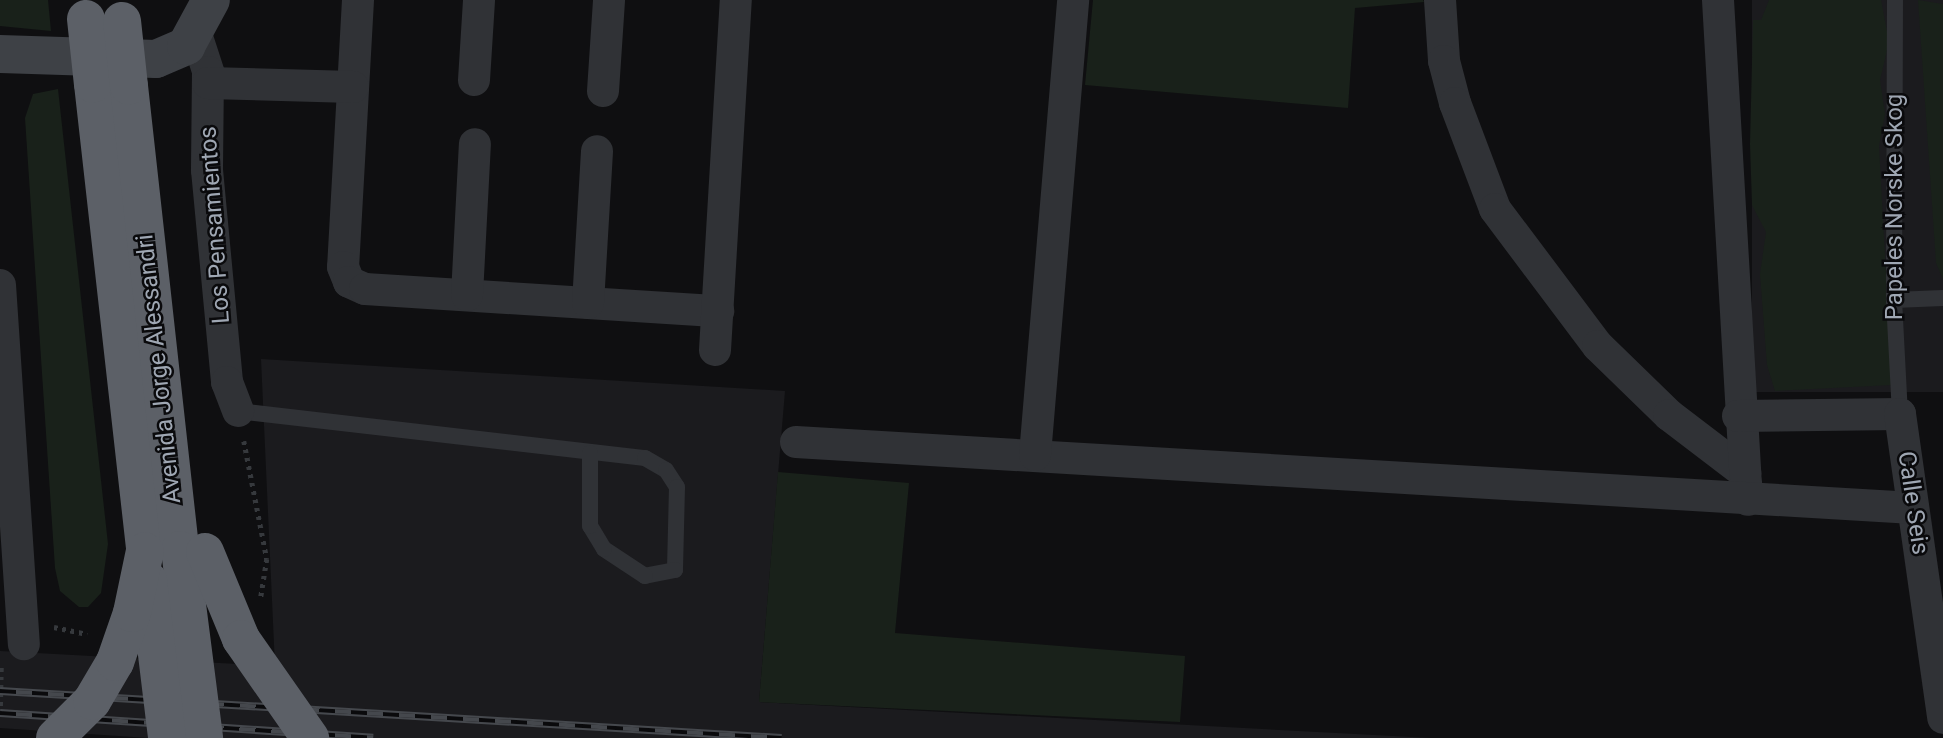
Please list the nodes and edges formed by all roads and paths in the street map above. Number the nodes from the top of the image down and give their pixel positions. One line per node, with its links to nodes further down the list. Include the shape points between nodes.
1 (358, 0): 15 (street)
2 (479, 0): 12 (street)
3 (609, 0): 16 (street)
4 (736, 0): 24 (street)
5 (1073, 0): 31 (street)
6 (1440, 0): 32 (street, via 1444,61 1455,103 1495,209 1598,346)
7 (1718, 0): 28 (street)
8 (1895, 0): 22 (lane, Papeles Norske Skog)
9 (103, 10): 14 (highway, Avenida Jorge Alessandri, bridge)
10 (203, 17): 11 (main road, via 179,50 156,59); 13 (street, Los Pensamientos)
11 (0, 54)
12 (474, 80)
13 (208, 83): 15 (street); 26 (street, Los Pensamientos, via 209,201 227,382)
14 (111, 85): 34 (highway, Avenida Jorge Alessandri); 34 (highway, Avenida Jorge Alessandri, via 163,408)
15 (353, 87): 20 (street, via 345,275 365,289)
16 (603, 91)
17 (475, 144): 20 (street)
18 (597, 151): 23 (street)
19 (0, 285): 35 (street)
20 (467, 295): 23 (street)
21 (1943, 298): 22 (lane)
22 (1894, 300): 27 (lane, Papeles Norske Skog)
23 (588, 303): 24 (street)
24 (718, 311): 25 (street)
25 (715, 350)
26 (238, 411): 30 (lane)
27 (1900, 414): 28 (street); 33 (street, Calle Seis)
28 (1738, 416): 32 (street)
29 (796, 442): 31 (street)
30 (590, 453): 30 (lane, via 645,458 666,470 677,487 675,570 645,576 604,549 590,526)
31 (1035, 455): 32 (street)
32 (1747, 486): 33 (street)
33 (1913, 508): 38 (street, Calle Seis)
34 (176, 551): 39 (highway, bridge, via 132,613 115,662 92,701); 40 (highway, Avenida Jorge Alessandri, bridge); 41 (highway, Avenida Jorge Alessandri, bridge); 42 (highway, bridge)
35 (10, 571): 36 (street)
36 (24, 645): 37 (path, via 1,655)
37 (0, 714)
38 (1943, 718)
39 (55, 738)
40 (167, 738)
41 (204, 738)
42 (310, 738)

